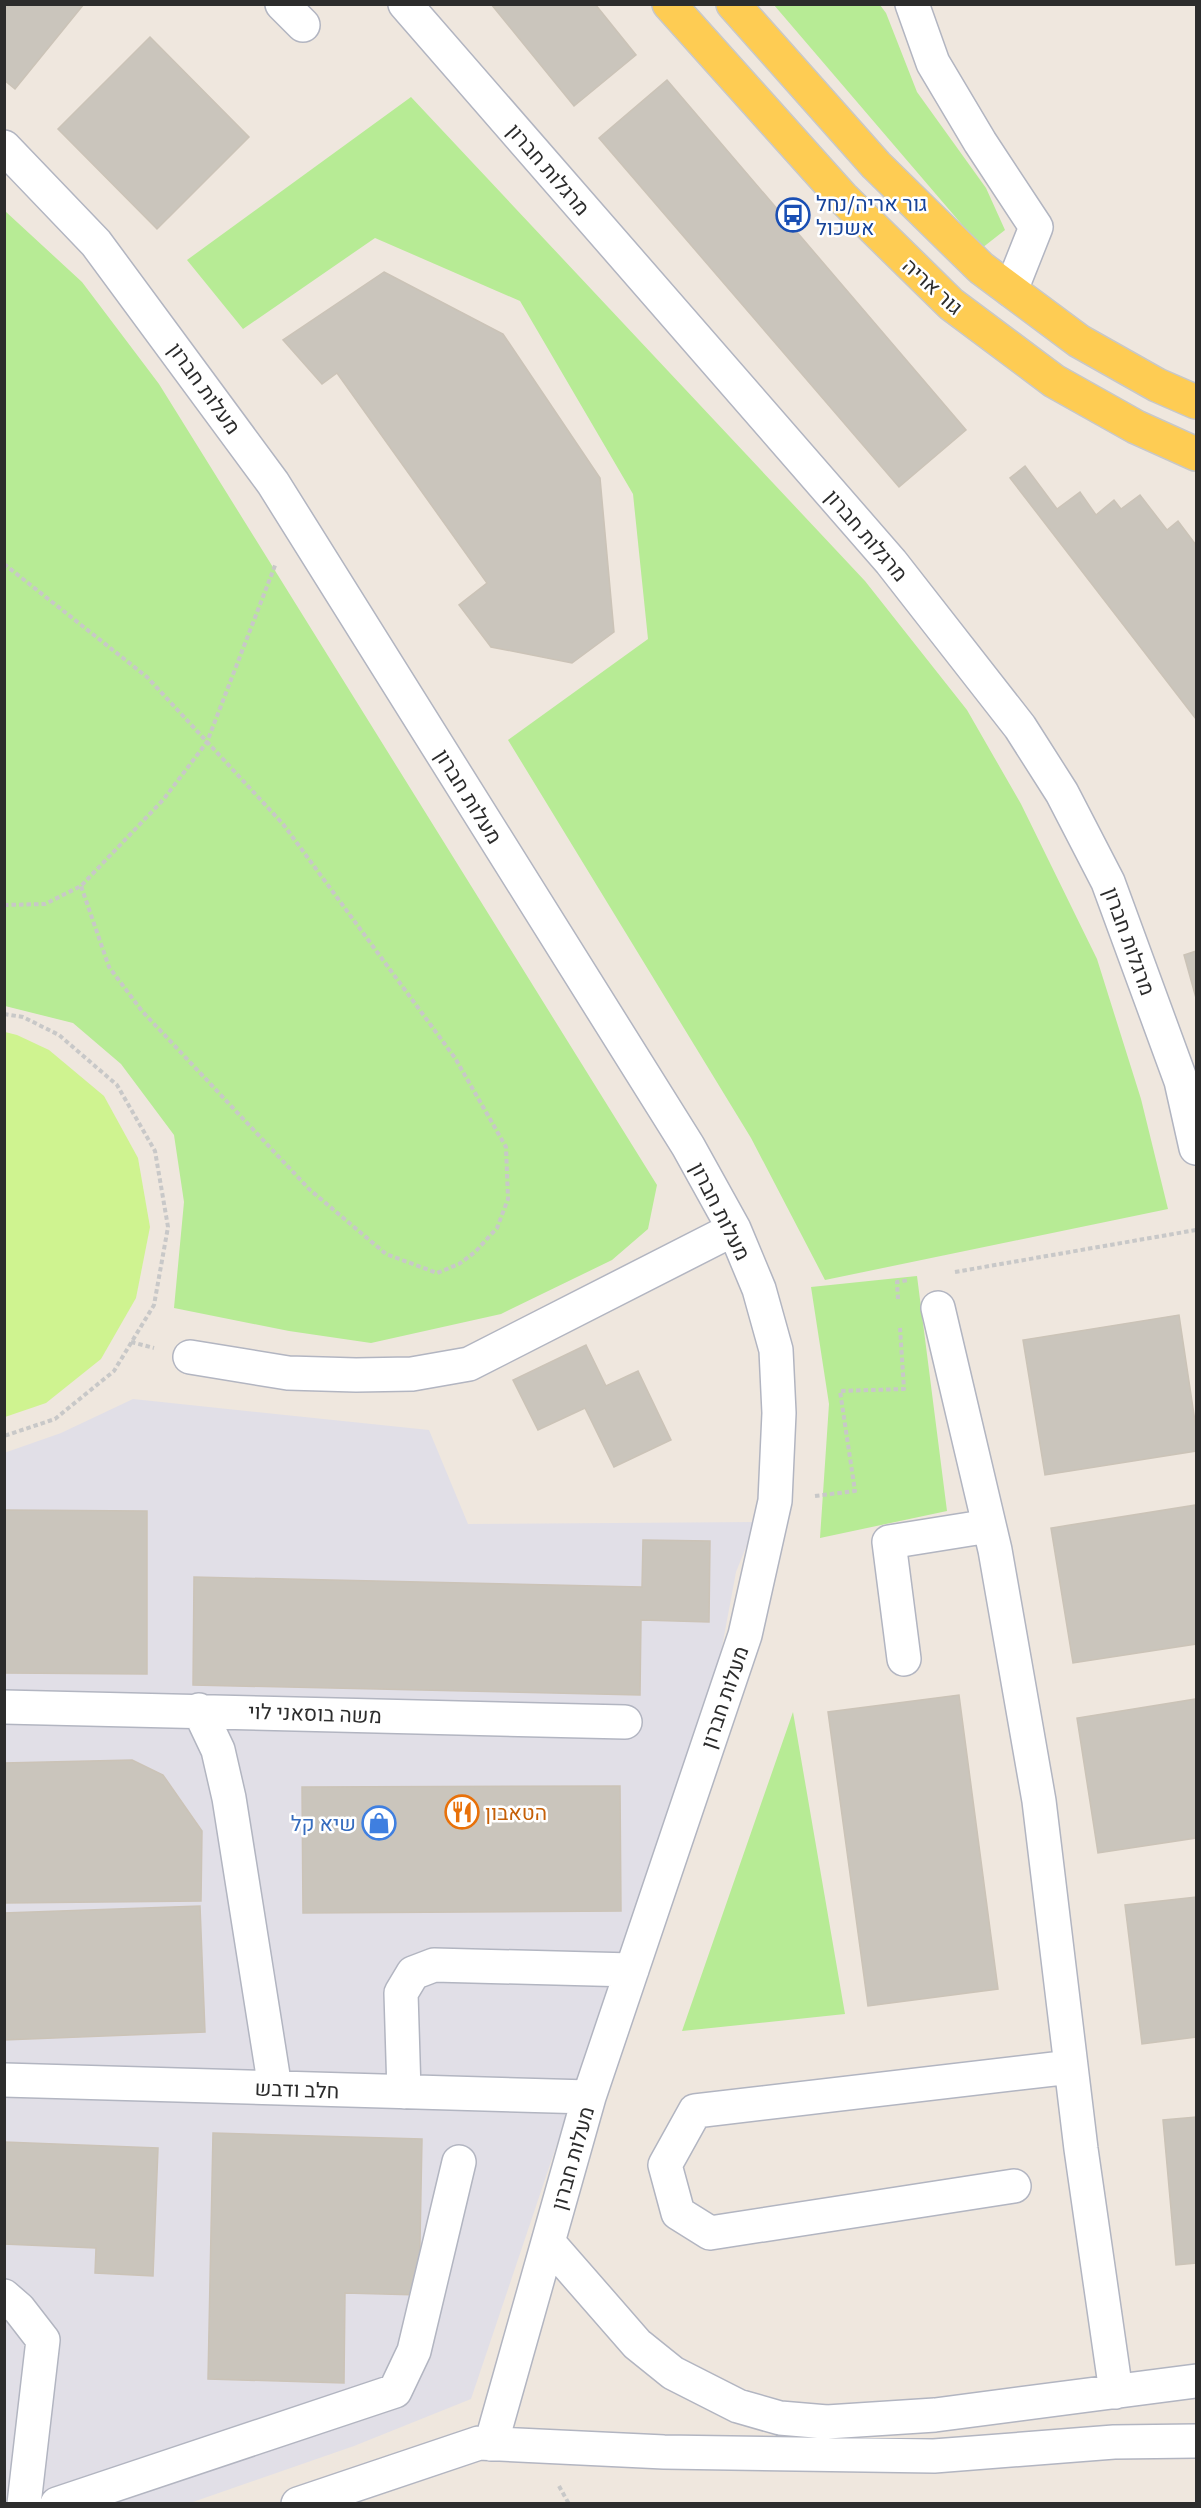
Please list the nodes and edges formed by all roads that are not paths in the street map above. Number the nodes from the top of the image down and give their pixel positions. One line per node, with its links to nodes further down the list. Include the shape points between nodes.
1 (405, 4): 9 (street, מרגלות חברון, via 891,562 1020,727 1062,793 1108,882 1181,1081)
2 (669, 4): 8 (main road, גור אריה, via 842,197 951,304 1054,381 1136,428)
3 (732, 4): 6 (main road, via 876,165 981,268)
4 (912, 4): 6 (street, via 933,63 1036,227)
5 (4, 147): 10 (street, מעלות חברון, via 96,243 267,473 688,1146)
6 (1011, 290): 7 (main road, via 1079,341 1157,385)
7 (1197, 402)
8 (1197, 454)
9 (1197, 1148)
10 (734, 1230): 12 (street, via 469,1364 412,1374 356,1375 288,1373); 18 (street, מעלות חברון, via 759,1289 776,1350 775,1501 746,1635)
11 (938, 1308): 13 (street)
12 (190, 1357)
13 (989, 1526): 14 (street, via 889,1542); 19 (street, via 1039,1801)
14 (904, 1659)
15 (4, 1707): 16 (street, משה בוסאני לוי)
16 (199, 1710): 17 (street, משה בוסאני לוי); 21 (street, via 218,1750 229,1798)
17 (625, 1722)
18 (632, 1970): 22 (street, via 434,1965 413,1973 401,1993); 23 (street, מעלות חברון)
19 (1071, 2067): 25 (street, via 695,2111 665,2165 678,2213 711,2233); 29 (street)
20 (4, 2080): 21 (street, חלב ודבש)
21 (275, 2088): 22 (street, חלב ודבש)
22 (404, 2092): 23 (street, חלב ודבש)
23 (589, 2097): 26 (street, מעלות חברון)
24 (459, 2162): 33 (street, via 414,2351 395,2391)
25 (1014, 2186)
26 (548, 2242): 29 (street, via 637,2344 673,2373 738,2406 780,2418 827,2422 935,2415); 31 (street, מעלות חברון)
27 (4, 2296): 32 (street, via 43,2340)
28 (1197, 2381): 29 (street)
29 (1116, 2392)
30 (1197, 2441): 31 (street, via 1114,2442 934,2456 664,2452)
31 (491, 2444): 34 (street, via 479,2443)
32 (24, 2504)
33 (57, 2504)
34 (298, 2504)

